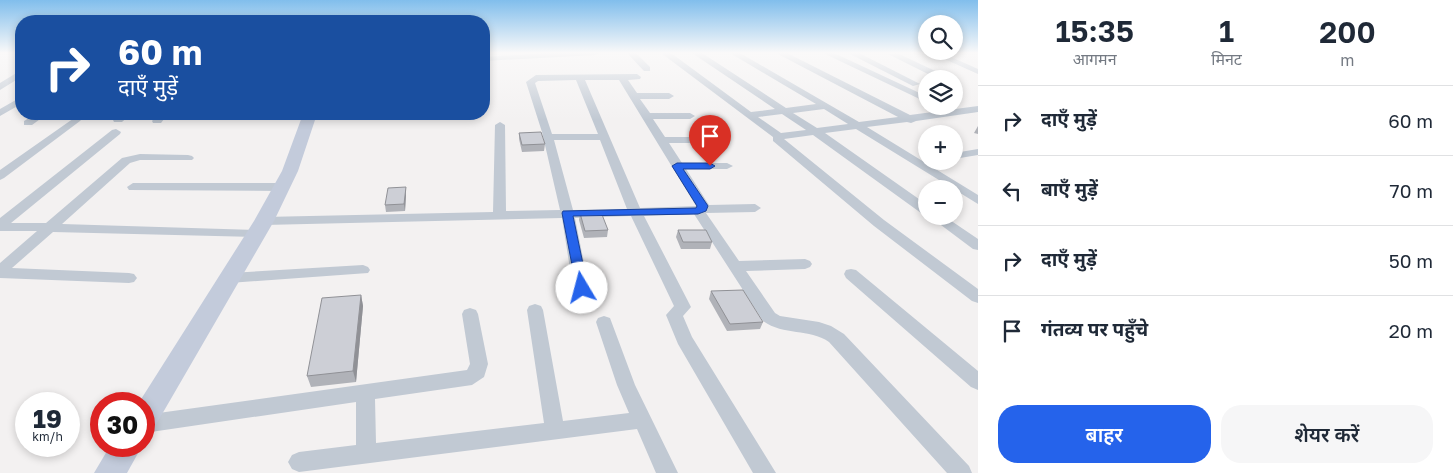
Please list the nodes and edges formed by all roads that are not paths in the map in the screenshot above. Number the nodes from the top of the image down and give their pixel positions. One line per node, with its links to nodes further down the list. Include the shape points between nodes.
1 (694, 75): 25 (street)
2 (728, 75): 19 (street)
3 (771, 75): 17 (street)
4 (822, 75): 29 (street)
5 (873, 75): 13 (street)
6 (897, 75): 11 (street)
7 (622, 77): 8 (street); 10 (street); 14 (street)
8 (638, 77)
9 (15, 78): 12 (street)
10 (580, 79): 35 (street, via 530,80); 36 (street)
11 (916, 84)
12 (0, 87)
13 (918, 95)
14 (635, 96): 15 (street); 23 (street)
15 (670, 96)
16 (15, 104): 21 (street)
17 (825, 106): 19 (street); 33 (street)
18 (978, 110): 20 (street)
19 (783, 111): 25 (street); 34 (street)
20 (963, 112)
21 (0, 113)
22 (943, 115): 29 (street)
23 (646, 116): 24 (street); 38 (street)
24 (690, 116)
25 (749, 116): 37 (street)
26 (33, 120): 31 (street)
27 (76, 120): 47 (street)
28 (308, 120): 49 (street)
29 (911, 120): 33 (street)
30 (120, 122): 58 (street)
31 (28, 123)
32 (500, 125): 56 (street)
33 (859, 126): 34 (street); 43 (street)
34 (816, 132): 37 (street); 51 (street)
35 (549, 137): 36 (street); 55 (street)
36 (603, 137): 54 (street)
37 (779, 137): 70 (street, via 781,143 879,223)
38 (660, 140): 39 (street); 44 (street)
39 (700, 140)
40 (978, 152): 41 (street)
41 (963, 154)
42 (188, 158): 60 (street, via 140,157 126,160)
43 (918, 160)
44 (677, 166): 45 (street); 53 (street, via 703,206)
45 (727, 166)
46 (934, 170): 50 (street)
47 (0, 176)
48 (133, 187): 49 (street)
49 (281, 187): 59 (street)
50 (978, 200)
51 (918, 204)
52 (755, 208): 53 (street)
53 (700, 210): 54 (street); 63 (street)
54 (635, 212): 55 (street); 85 (street, via 683,307 674,315 684,339)
55 (567, 213): 56 (street); 69 (street)
56 (499, 216): 59 (street)
57 (948, 225): 61 (street)
58 (0, 226): 60 (street)
59 (260, 227): 60 (street); 68 (street)
60 (48, 228): 65 (street)
61 (978, 246)
62 (805, 264): 63 (street)
63 (734, 266): 86 (street, via 762,309 776,323 818,328 838,339)
64 (363, 270): 68 (street)
65 (0, 272): 67 (street)
66 (851, 274): 74 (street)
67 (129, 278)
68 (229, 278): 76 (street)
69 (582, 288)
70 (978, 297)
71 (535, 310): 79 (street)
72 (470, 314): 75 (street, via 479,364 478,372 472,377)
73 (604, 322): 77 (street)
74 (978, 382)
75 (365, 394): 78 (street); 80 (street)
76 (155, 401)
77 (642, 420): 79 (street); 84 (street)
78 (155, 423)
79 (555, 430): 80 (street)
80 (366, 454): 82 (street)
81 (120, 457): 83 (street)
82 (300, 462)
83 (110, 473)
84 (668, 473)
85 (765, 473)
86 (961, 473)

